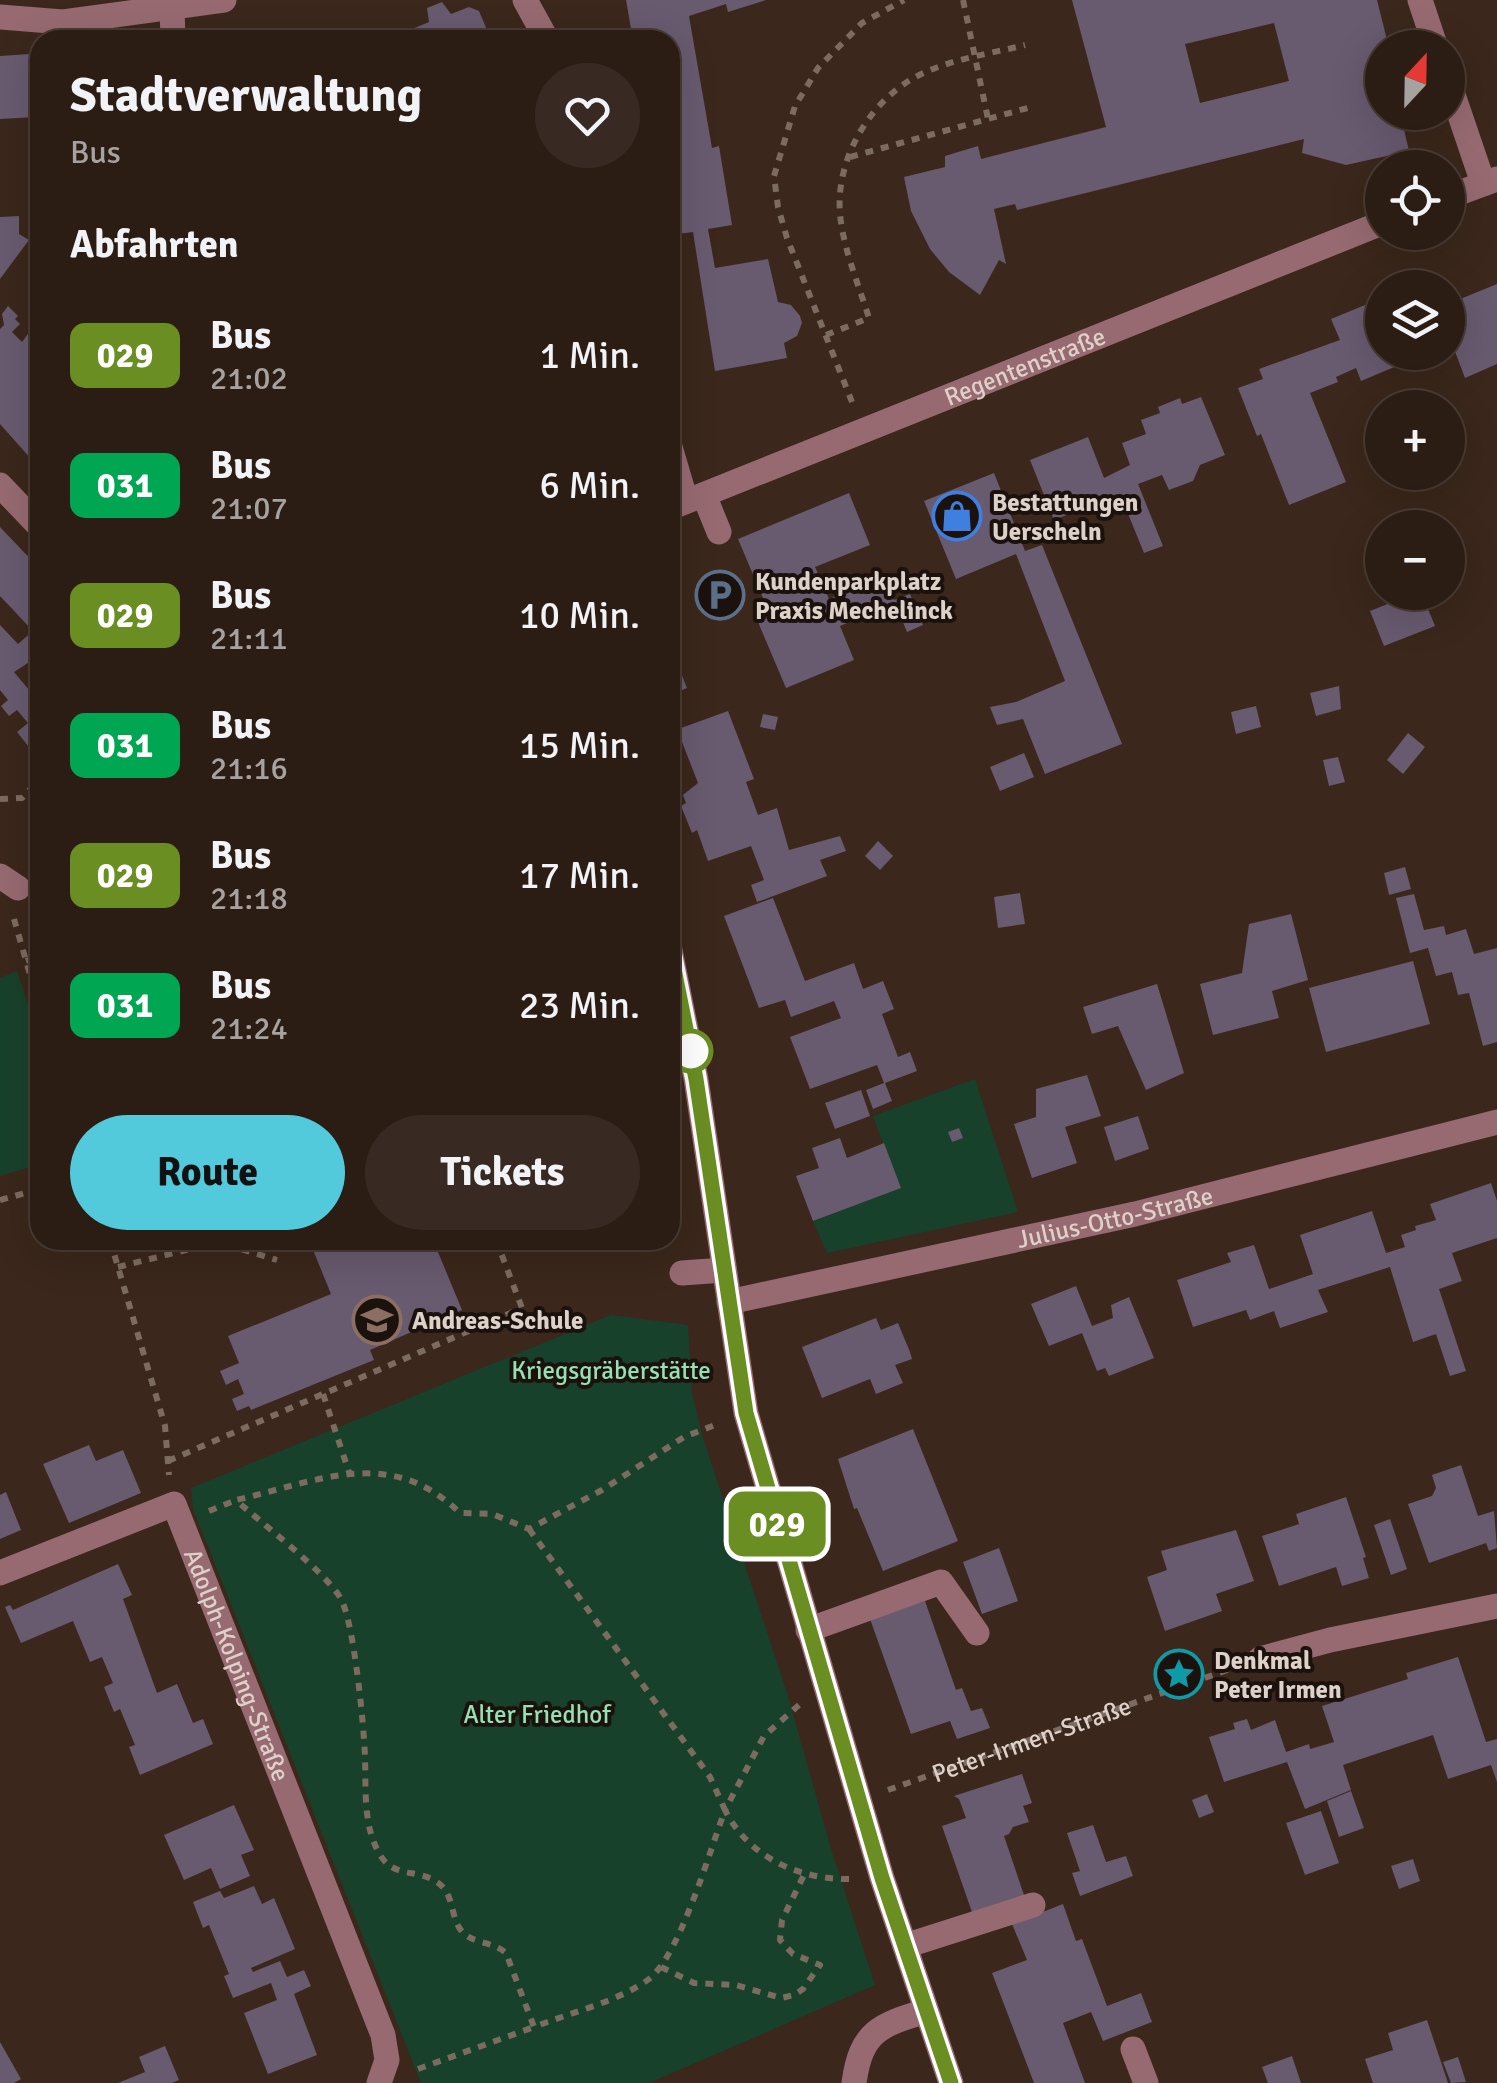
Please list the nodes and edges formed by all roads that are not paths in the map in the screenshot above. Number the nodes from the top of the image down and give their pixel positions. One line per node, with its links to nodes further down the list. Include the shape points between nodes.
1 (224, 0): 4 (street)
2 (525, 0): 8 (street)
3 (1420, 0): 9 (street)
4 (172, 8): 5 (street); 7 (street)
5 (62, 11): 6 (street)
6 (0, 17)
7 (173, 30)
8 (542, 30)
9 (1430, 30)
10 (1465, 121): 11 (street)
11 (1490, 181): 12 (street)
12 (1465, 191)
13 (1365, 231): 15 (street, Regentenstraße)
14 (0, 485): 16 (street)
15 (687, 501): 17 (street)
16 (30, 516)
17 (719, 532)
18 (680, 998): 20 (street)
19 (1497, 1122): 22 (street, Julius-Otto-Straße, via 1135,1214)
20 (724, 1270): 21 (street); 22 (street)
21 (682, 1273)
22 (729, 1302): 25 (street, via 746,1413)
23 (0, 1573): 32 (street, Adolph-Kolping-Straße, via 174,1504 382,2036)
24 (1497, 1606): 27 (street)
25 (808, 1630): 26 (street, via 941,1582); 29 (street)
26 (977, 1633)
27 (1260, 1659)
28 (1033, 1905): 29 (street)
29 (905, 1946): 30 (street)
30 (926, 2012): 33 (street, via 871,2035); 34 (street)
31 (1133, 2048): 35 (street)
32 (389, 2076)
33 (854, 2083)
34 (951, 2083)
35 (1146, 2083)

